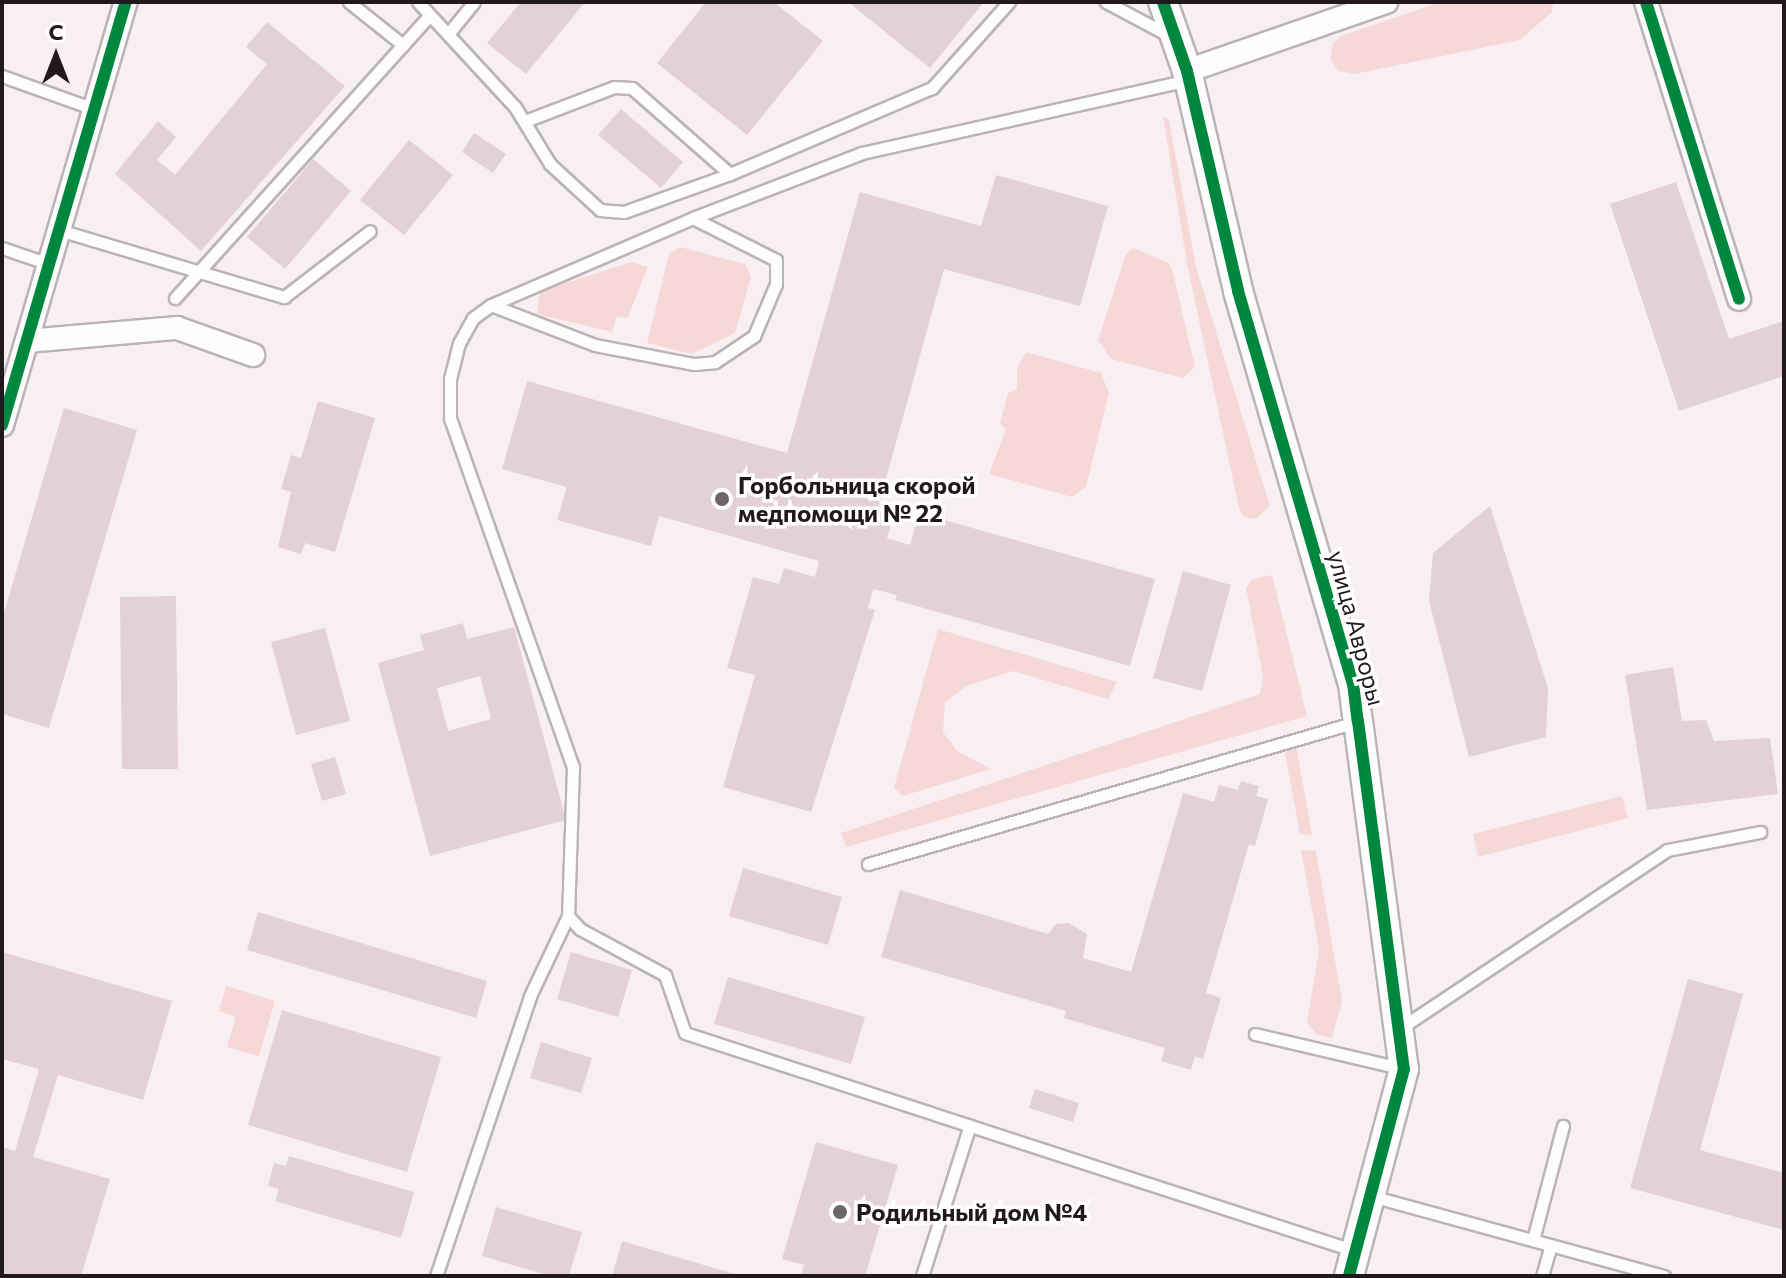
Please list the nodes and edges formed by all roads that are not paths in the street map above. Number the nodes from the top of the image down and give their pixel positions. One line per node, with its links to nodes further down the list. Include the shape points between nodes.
1 (126, 2): 16 (street)
2 (349, 2): 13 (lane)
3 (418, 2): 10 (lane)
4 (474, 2): 11 (lane)
5 (1009, 2): 18 (lane, via 932,88)
6 (1106, 2): 12 (lane)
7 (1163, 2): 12 (street, улица Авроры)
8 (1386, 2): 15 (street)
9 (1646, 2): 26 (street)
10 (428, 17): 11 (lane); 13 (lane)
11 (448, 34): 17 (lane)
12 (1176, 39): 15 (street, улица Авроры)
13 (403, 45): 24 (lane)
14 (2, 76): 16 (lane)
15 (1188, 76): 19 (lane, via 862,153); 31 (street, улица Авроры, via 1238,291 1353,683)
16 (94, 109): 20 (street)
17 (525, 121): 18 (lane, via 614,87 632,88); 18 (lane, via 550,164 600,210 624,212)
18 (730, 174)
19 (693, 218): 27 (lane); 27 (lane, via 776,260 776,284 754,336 715,362 694,364 595,345)
20 (59, 230): 23 (street); 24 (lane)
21 (370, 231): 24 (lane, via 284,297)
22 (2, 248): 23 (lane)
23 (49, 264): 28 (street)
24 (201, 269): 25 (lane)
25 (175, 298)
26 (1739, 299)
27 (491, 305): 34 (lane, via 473,318 459,343 450,378 450,418 573,767)
28 (27, 341): 29 (street, via 177,328); 30 (street)
29 (253, 355)
30 (2, 425)
31 (1358, 721): 33 (lane); 35 (street, улица Авроры)
32 (1760, 832): 35 (lane, via 1667,850)
33 (868, 864)
34 (568, 916): 38 (lane, via 580,929 665,975 685,1033); 44 (lane, via 530,996)
35 (1399, 1030): 37 (street, улица Авроры)
36 (1255, 1034): 37 (lane)
37 (1404, 1069): 40 (street, улица Авроры)
38 (970, 1125): 43 (lane); 45 (lane)
39 (1563, 1126): 41 (lane)
40 (1371, 1195): 41 (lane); 43 (street, улица Авроры)
41 (1533, 1240): 42 (lane)
42 (1551, 1245): 46 (lane); 47 (lane)
43 (1353, 1264)
44 (436, 1276)
45 (922, 1276)
46 (1542, 1276)
47 (1664, 1276)

